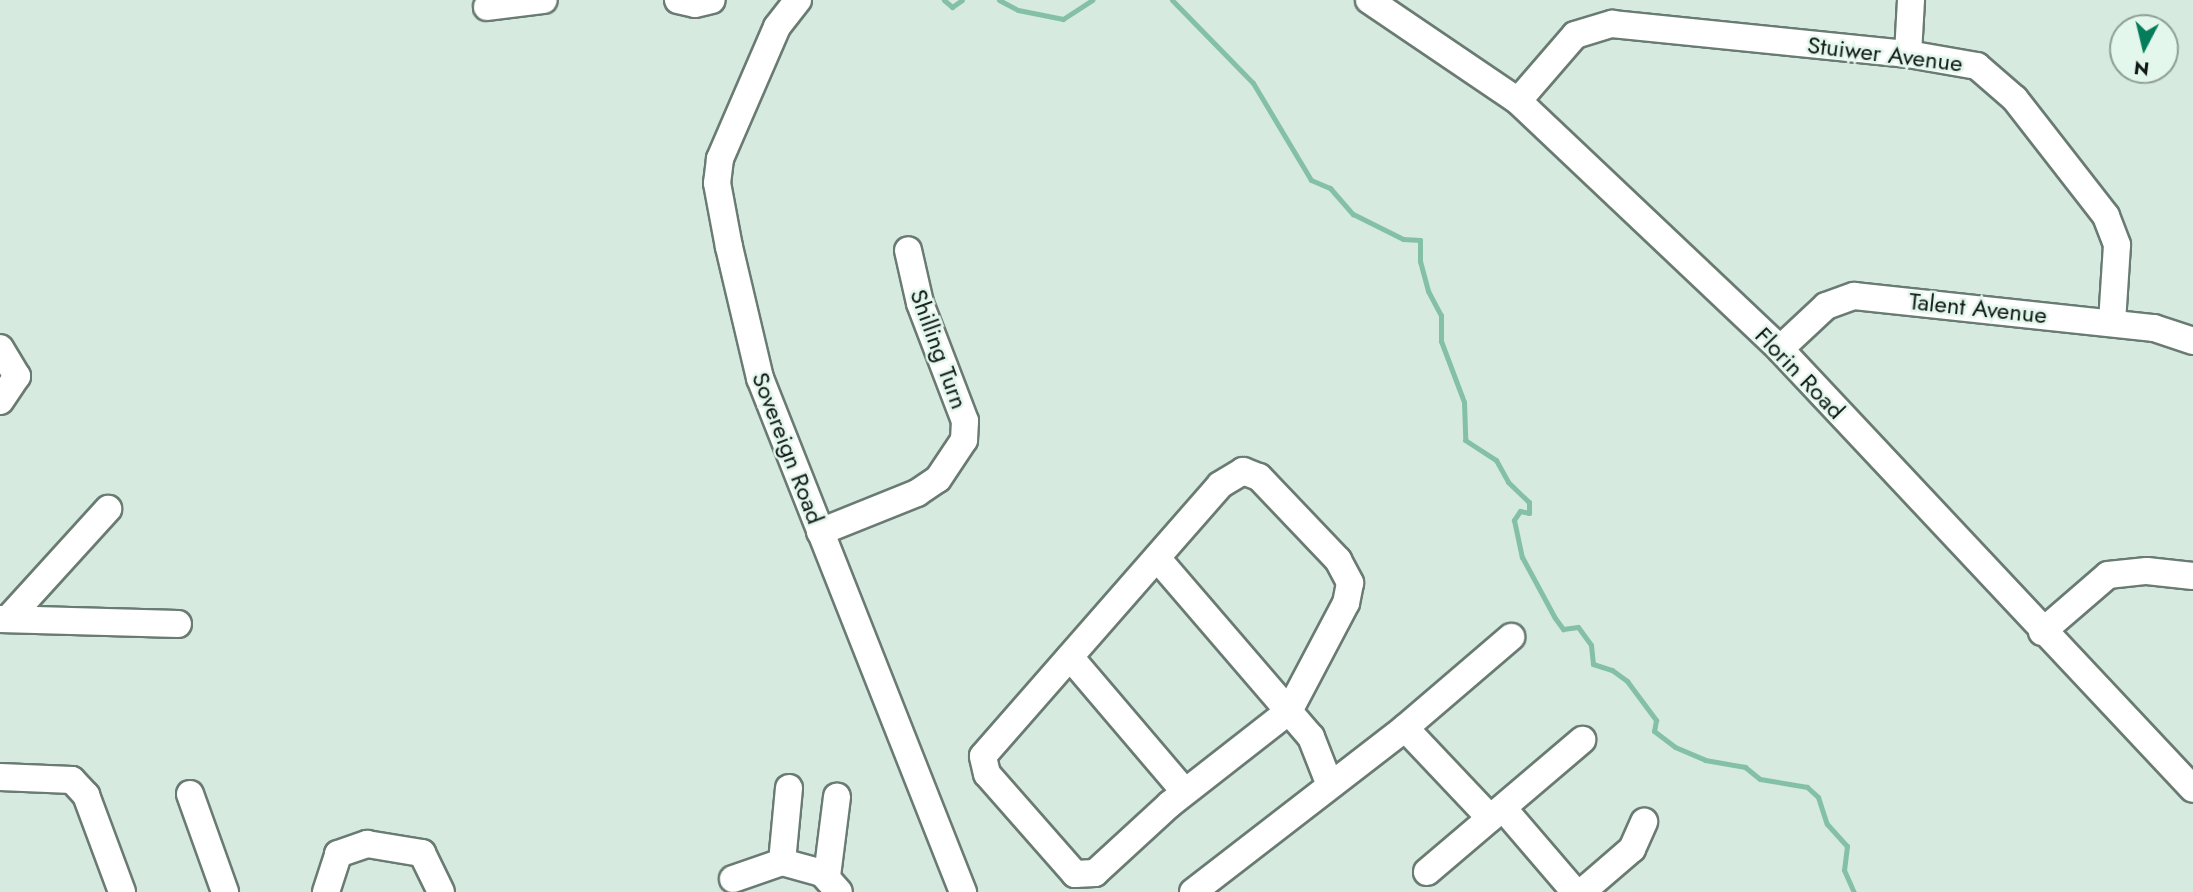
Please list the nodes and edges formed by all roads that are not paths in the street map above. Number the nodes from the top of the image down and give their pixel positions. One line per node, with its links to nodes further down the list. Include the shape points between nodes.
1 (544, 0): 7 (street)
2 (678, 0): 3 (street, via 695,4)
3 (712, 0)
4 (1369, 0): 9 (street, Florin Road)
5 (1911, 0): 8 (street)
6 (794, 1): 17 (street, Sovereign Road, via 756,72 720,159 717,183 749,346)
7 (486, 7)
8 (1908, 54): 9 (street, Stuiwer Avenue, via 1628,24 1597,25 1560,48); 11 (street, Stuiwer Avenue, via 1989,72 2088,191 2106,216 2117,245)
9 (1518, 101): 13 (street, Florin Road)
10 (908, 250): 17 (street, Shilling Turn, via 920,303 965,421 964,440 938,479 917,493)
11 (2112, 323): 12 (street, Talent Avenue); 13 (street, Talent Avenue, via 1854,296 1826,306)
12 (2193, 341)
13 (1780, 349): 22 (street, Florin Road)
14 (5, 354): 15 (street, via 17,376)
15 (0, 401)
16 (108, 509): 20 (street)
17 (820, 532): 41 (street, Sovereign Road)
18 (1157, 558): 24 (street); 25 (street); 25 (street, via 1220,485 1243,471 1259,477 1338,560 1347,573 1350,593)
19 (2193, 576): 22 (street, via 2147,571 2108,575)
20 (4, 619): 21 (street)
21 (178, 624)
22 (2042, 632): 31 (street, Florin Road)
23 (1511, 637): 26 (street)
24 (1070, 657): 32 (street); 32 (street, via 983,756 987,774 1075,874 1084,876 1095,873)
25 (1289, 711): 29 (street, via 1311,737); 32 (street)
26 (1405, 728): 29 (street); 35 (street)
27 (1581, 740): 35 (street)
28 (0, 777): 43 (street, via 72,780 86,795)
29 (1329, 783): 42 (street)
30 (789, 788): 37 (street)
31 (2193, 789)
32 (1185, 792)
33 (190, 794): 44 (street)
34 (837, 797): 40 (street)
35 (1496, 813): 38 (street); 47 (street)
36 (1644, 822): 48 (street, via 1632,849)
37 (782, 862): 39 (street); 40 (street)
38 (1427, 872)
39 (733, 879)
40 (833, 884)
41 (954, 890)
42 (1197, 891)
43 (122, 892)
44 (225, 892)
45 (326, 892): 46 (street, via 338,854 367,844 422,853)
46 (442, 892)
47 (1575, 892)
48 (1582, 892)

